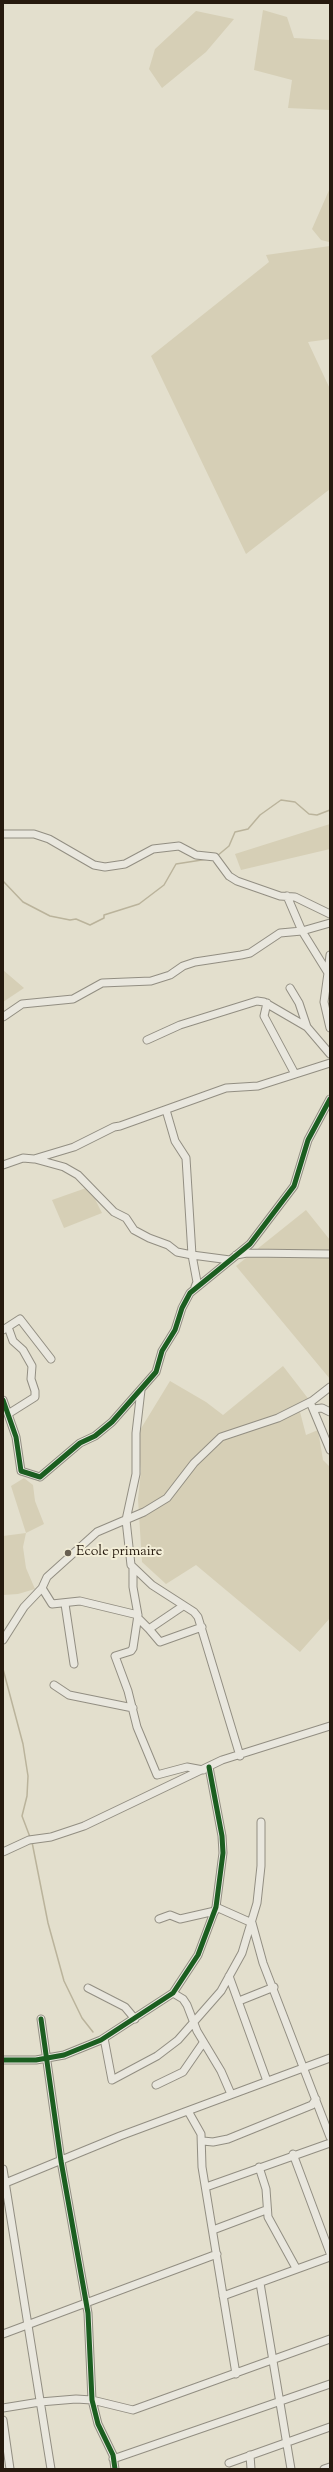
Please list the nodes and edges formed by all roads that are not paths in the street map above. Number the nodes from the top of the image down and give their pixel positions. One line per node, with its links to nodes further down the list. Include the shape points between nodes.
1 (3, 834): 2 (street, via 34,834 94,865 105,867 132,862 153,849 179,846 196,855 215,857 229,876 237,881)
2 (287, 896): 3 (street, via 295,897); 5 (street)
3 (330, 914)
4 (330, 923): 5 (street)
5 (302, 931): 8 (street); 11 (street, via 280,933 250,953 195,962 170,975 151,981 102,983 73,999 22,1004)
6 (330, 955): 7 (street)
7 (330, 965): 8 (street)
8 (328, 973): 13 (street, via 324,1002)
9 (290, 988): 12 (street, via 299,1003)
10 (267, 1003): 12 (street); 14 (street, via 257,1000 226,1009); 17 (street, via 264,1016)
11 (3, 1016)
12 (307, 1026): 15 (street)
13 (330, 1028)
14 (147, 1040)
15 (330, 1054)
16 (330, 1063): 17 (street)
17 (295, 1074): 19 (street, via 258,1086 226,1088)
18 (330, 1099): 24 (street, via 308,1140 294,1186 261,1231)
19 (166, 1110): 20 (street, via 114,1127 74,1147); 23 (street, via 176,1141 186,1158)
20 (34, 1159): 21 (street, via 23,1158); 23 (street, via 64,1167 78,1175 114,1212 126,1218 134,1230 168,1245 177,1252)
21 (3, 1165)
22 (330, 1254): 24 (street, via 247,1253)
23 (192, 1255): 24 (street); 25 (street, via 197,1282)
24 (232, 1258): 25 (street, via 214,1275)
25 (195, 1287): 29 (street, via 162,1351 156,1372)
26 (6, 1328): 27 (street, via 20,1318); 33 (street, via 32,1366 35,1391 35,1397)
27 (51, 1359)
28 (330, 1386): 31 (street)
29 (141, 1390): 33 (street, via 106,1428 80,1443 40,1477 21,1471 16,1437); 35 (street, via 136,1433 136,1474)
30 (3, 1400): 33 (street)
31 (311, 1405): 32 (street); 34 (street); 35 (street, via 221,1437 194,1463 167,1498)
32 (330, 1412)
33 (8, 1414)
34 (330, 1450)
35 (126, 1520): 36 (street); 37 (street, via 97,1532 47,1577)
36 (133, 1568): 39 (street, via 152,1585); 40 (street, via 132,1581)
37 (42, 1588): 38 (street, via 49,1602); 43 (street, via 24,1607)
38 (65, 1604): 40 (street, via 80,1602); 44 (street)
39 (183, 1606): 41 (street, via 194,1612); 42 (street)
40 (138, 1617): 42 (street); 46 (street, via 132,1650 115,1656)
41 (202, 1626): 42 (street, via 160,1642); 48 (street)
42 (149, 1629)
43 (3, 1640)
44 (74, 1664)
45 (54, 1684): 46 (street, via 69,1696)
46 (133, 1708): 49 (street, via 137,1727 157,1776 187,1767)
47 (330, 1726): 48 (street)
48 (240, 1756): 49 (street)
49 (206, 1768): 51 (street, via 84,1826 51,1837 29,1840); 52 (street, via 223,1842)
50 (261, 1822): 54 (street, via 261,1866)
51 (3, 1852)
52 (216, 1909): 53 (street, via 180,1919 170,1915); 54 (street); 58 (street, via 198,1955)
53 (159, 1919)
54 (252, 1923): 55 (street, via 242,1953); 56 (street, via 260,1956)
55 (229, 1976): 59 (street); 62 (street, via 221,1991)
56 (274, 1987): 59 (street); 68 (street)
57 (88, 1988): 61 (street, via 126,2007)
58 (173, 1993): 61 (street); 62 (street, via 183,1999)
59 (239, 2001): 69 (street)
60 (41, 2019): 66 (street)
61 (135, 2019): 63 (street)
62 (194, 2024): 63 (street, via 158,2056 112,2080); 64 (street)
63 (104, 2038): 66 (street)
64 (204, 2043): 70 (street, via 182,2072); 71 (street, via 219,2066)
65 (330, 2058): 68 (street)
66 (45, 2059): 67 (street); 78 (street)
67 (3, 2060)
68 (305, 2067): 69 (street); 72 (street)
69 (268, 2081): 71 (street)
70 (156, 2085)
71 (232, 2094): 73 (street)
72 (316, 2099): 74 (street); 75 (street, via 312,2105 228,2139)
73 (188, 2111): 75 (street); 78 (street)
74 (330, 2136)
75 (203, 2141): 82 (street, via 202,2167)
76 (330, 2143): 77 (street)
77 (293, 2154): 79 (street); 85 (street)
78 (61, 2161): 81 (street); 91 (street)
79 (259, 2167): 82 (street); 83 (street, via 266,2189)
80 (3, 2169): 81 (street)
81 (4, 2183): 92 (street)
82 (206, 2187): 84 (street)
83 (266, 2210): 84 (street); 88 (street)
84 (213, 2230): 86 (street)
85 (330, 2253)
86 (217, 2254): 90 (street); 91 (street)
87 (330, 2257): 88 (street)
88 (296, 2268): 89 (street)
89 (260, 2283): 90 (street); 95 (street)
90 (224, 2296): 96 (street)
91 (87, 2303): 92 (street); 98 (street)
92 (28, 2325): 93 (street); 99 (street)
93 (3, 2334)
94 (330, 2339): 95 (street)
95 (274, 2360): 96 (street); 100 (street)
96 (236, 2374): 98 (street, via 133,2410)
97 (330, 2384): 100 (street)
98 (92, 2400): 99 (street); 106 (street, via 98,2424)
99 (40, 2402): 101 (street); 110 (street)
100 (280, 2402): 104 (street); 106 (street)
101 (3, 2408)
102 (3, 2420): 109 (street)
103 (330, 2427): 104 (street)
104 (287, 2443): 105 (street); 113 (street)
105 (250, 2455): 107 (street); 112 (street)
106 (114, 2459): 111 (street)
107 (229, 2463)
108 (330, 2467): 114 (street)
109 (8, 2468)
110 (51, 2469)
111 (115, 2469)
112 (251, 2469)
113 (291, 2469)
114 (324, 2469)

